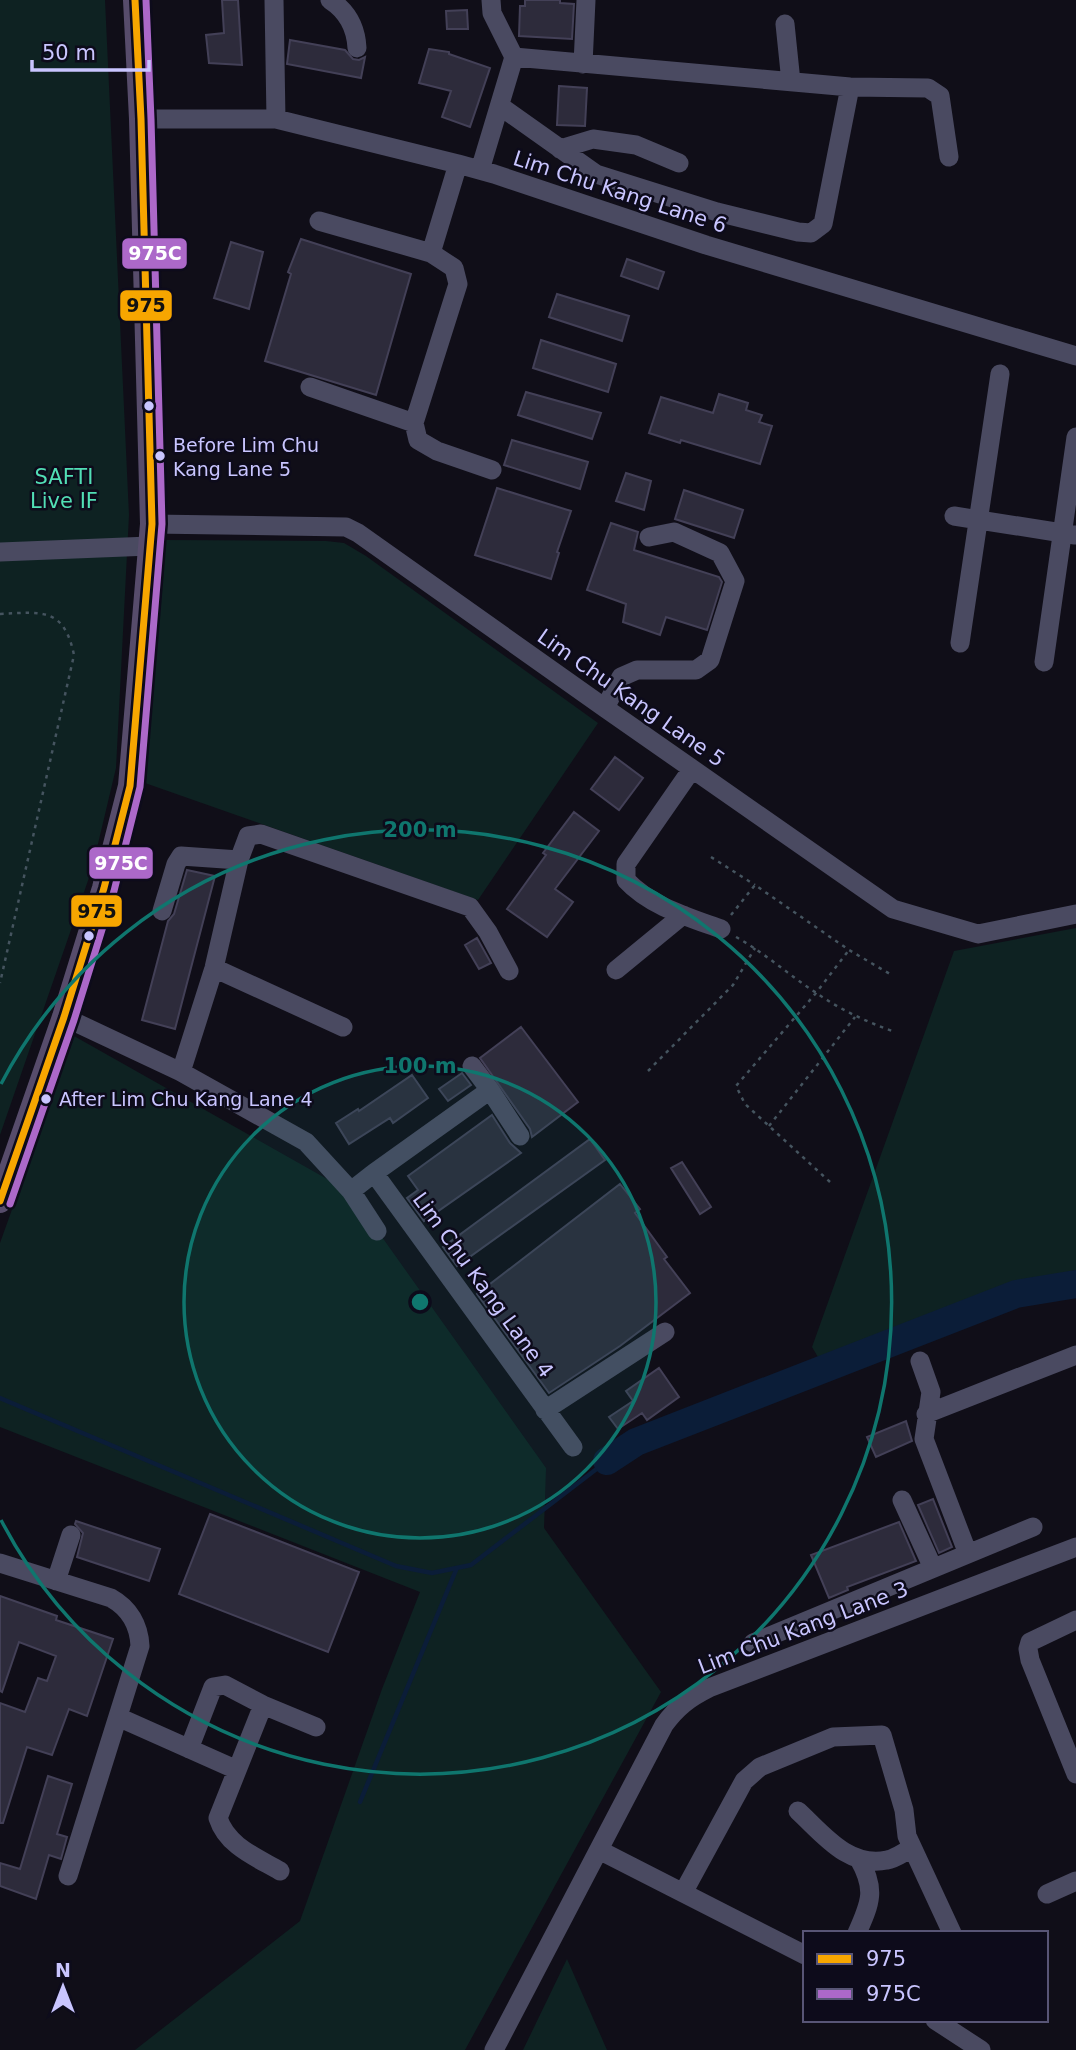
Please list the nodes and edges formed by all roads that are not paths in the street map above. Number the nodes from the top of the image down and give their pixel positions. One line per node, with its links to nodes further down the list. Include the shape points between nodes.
1 (135, 0): 13 (main road)
2 (274, 0): 14 (street)
3 (491, 0): 8 (street, via 492,13)
4 (586, 0): 9 (street)
5 (341, 3): 7 (street)
6 (785, 24): 10 (street)
7 (357, 48)
8 (514, 57): 9 (street); 12 (street)
9 (583, 64): 10 (street)
10 (791, 82): 11 (street)
11 (850, 87): 15 (street, via 823,224 811,233 717,212 596,174); 16 (street, via 928,88 940,96)
12 (500, 106): 15 (street); 19 (street)
13 (141, 119): 14 (street, Lim Chu Kang Lane 6); 31 (main road)
14 (276, 119): 18 (street, Lim Chu Kang Lane 6)
15 (559, 149): 17 (street, via 593,139 636,145)
16 (949, 157)
17 (679, 163)
18 (457, 164): 19 (street, Lim Chu Kang Lane 6); 21 (street)
19 (480, 170): 22 (street, Lim Chu Kang Lane 6, via 706,245)
20 (319, 221): 21 (street)
21 (431, 253): 25 (street, via 454,268 458,284)
22 (1076, 356)
23 (1000, 374): 29 (street)
24 (310, 387): 25 (street)
25 (414, 423): 27 (street, via 418,440)
26 (1076, 437): 30 (street)
27 (492, 470)
28 (954, 516): 29 (street)
29 (979, 521): 30 (street); 34 (street)
30 (1070, 534): 35 (street)
31 (151, 535): 33 (street, Lim Chu Kang Lane 5); 36 (street, Lim Chu Kang Lane 5, via 346,527); 46 (main road, via 130,786)
32 (649, 537): 36 (street, via 674,532 720,553 735,581 710,660 696,670 637,670 621,677)
33 (0, 552)
34 (960, 643)
35 (1044, 663)
36 (605, 708): 37 (street, Lim Chu Kang Lane 5)
37 (692, 769): 40 (street, Lim Chu Kang Lane 5, via 893,909 978,934); 41 (street, via 626,864 626,880 637,892)
38 (239, 860): 39 (street, via 181,856); 43 (street); 45 (street, via 248,836 261,834 470,907)
39 (162, 911)
40 (1076, 914)
41 (683, 915): 42 (street); 44 (street)
42 (721, 929)
43 (214, 968): 47 (street); 49 (street)
44 (616, 970)
45 (509, 971)
46 (64, 1017): 49 (street); 54 (main road)
47 (343, 1027)
48 (472, 1066): 50 (street)
49 (181, 1072): 53 (street, via 306,1142)
50 (490, 1090): 51 (street); 52 (street)
51 (520, 1136)
52 (374, 1173): 53 (street); 59 (street, Lim Chu Kang Lane 4)
53 (351, 1192): 55 (street)
54 (0, 1201)
55 (377, 1231)
56 (665, 1332): 59 (street)
57 (1076, 1355): 60 (street)
58 (920, 1361): 60 (street, via 931,1392)
59 (545, 1410): 61 (street, Lim Chu Kang Lane 4)
60 (926, 1414): 66 (street, via 924,1439)
61 (573, 1447)
62 (902, 1500): 68 (street)
63 (1033, 1527): 66 (street)
64 (71, 1535): 69 (street)
65 (1076, 1547): 71 (street, Lim Chu Kang Lane 3)
66 (968, 1554): 68 (street)
67 (0, 1563): 69 (street)
68 (933, 1569): 70 (street)
69 (56, 1581): 75 (street, via 123,1605 140,1634 141,1646)
70 (903, 1581): 71 (street); 73 (street)
71 (914, 1609): 82 (street, Lim Chu Kang Lane 3, via 687,1699 664,1726)
72 (1076, 1620): 79 (street, via 1030,1642 1028,1649)
73 (753, 1643)
74 (263, 1705): 76 (street); 77 (street, via 225,1685 213,1686); 78 (street)
75 (118, 1717): 77 (street); 85 (street)
76 (316, 1727)
77 (189, 1749): 78 (street)
78 (237, 1770): 84 (street, via 218,1818 222,1830 236,1846)
79 (1076, 1774)
80 (798, 1811): 83 (street, via 843,1852)
81 (912, 1848): 83 (street, via 890,1860); 87 (street, via 882,1735 833,1737 760,1767 744,1781); 90 (street)
82 (599, 1850): 87 (street); 93 (street, Lim Chu Kang Lane 3)
83 (859, 1859): 89 (street, via 872,1890)
84 (280, 1871)
85 (68, 1876)
86 (1076, 1881): 88 (street)
87 (682, 1893): 91 (street)
88 (1047, 1894)
89 (858, 1931)
90 (951, 1931)
91 (803, 1954)
92 (939, 2022): 94 (street)
93 (494, 2050)
94 (981, 2050)

